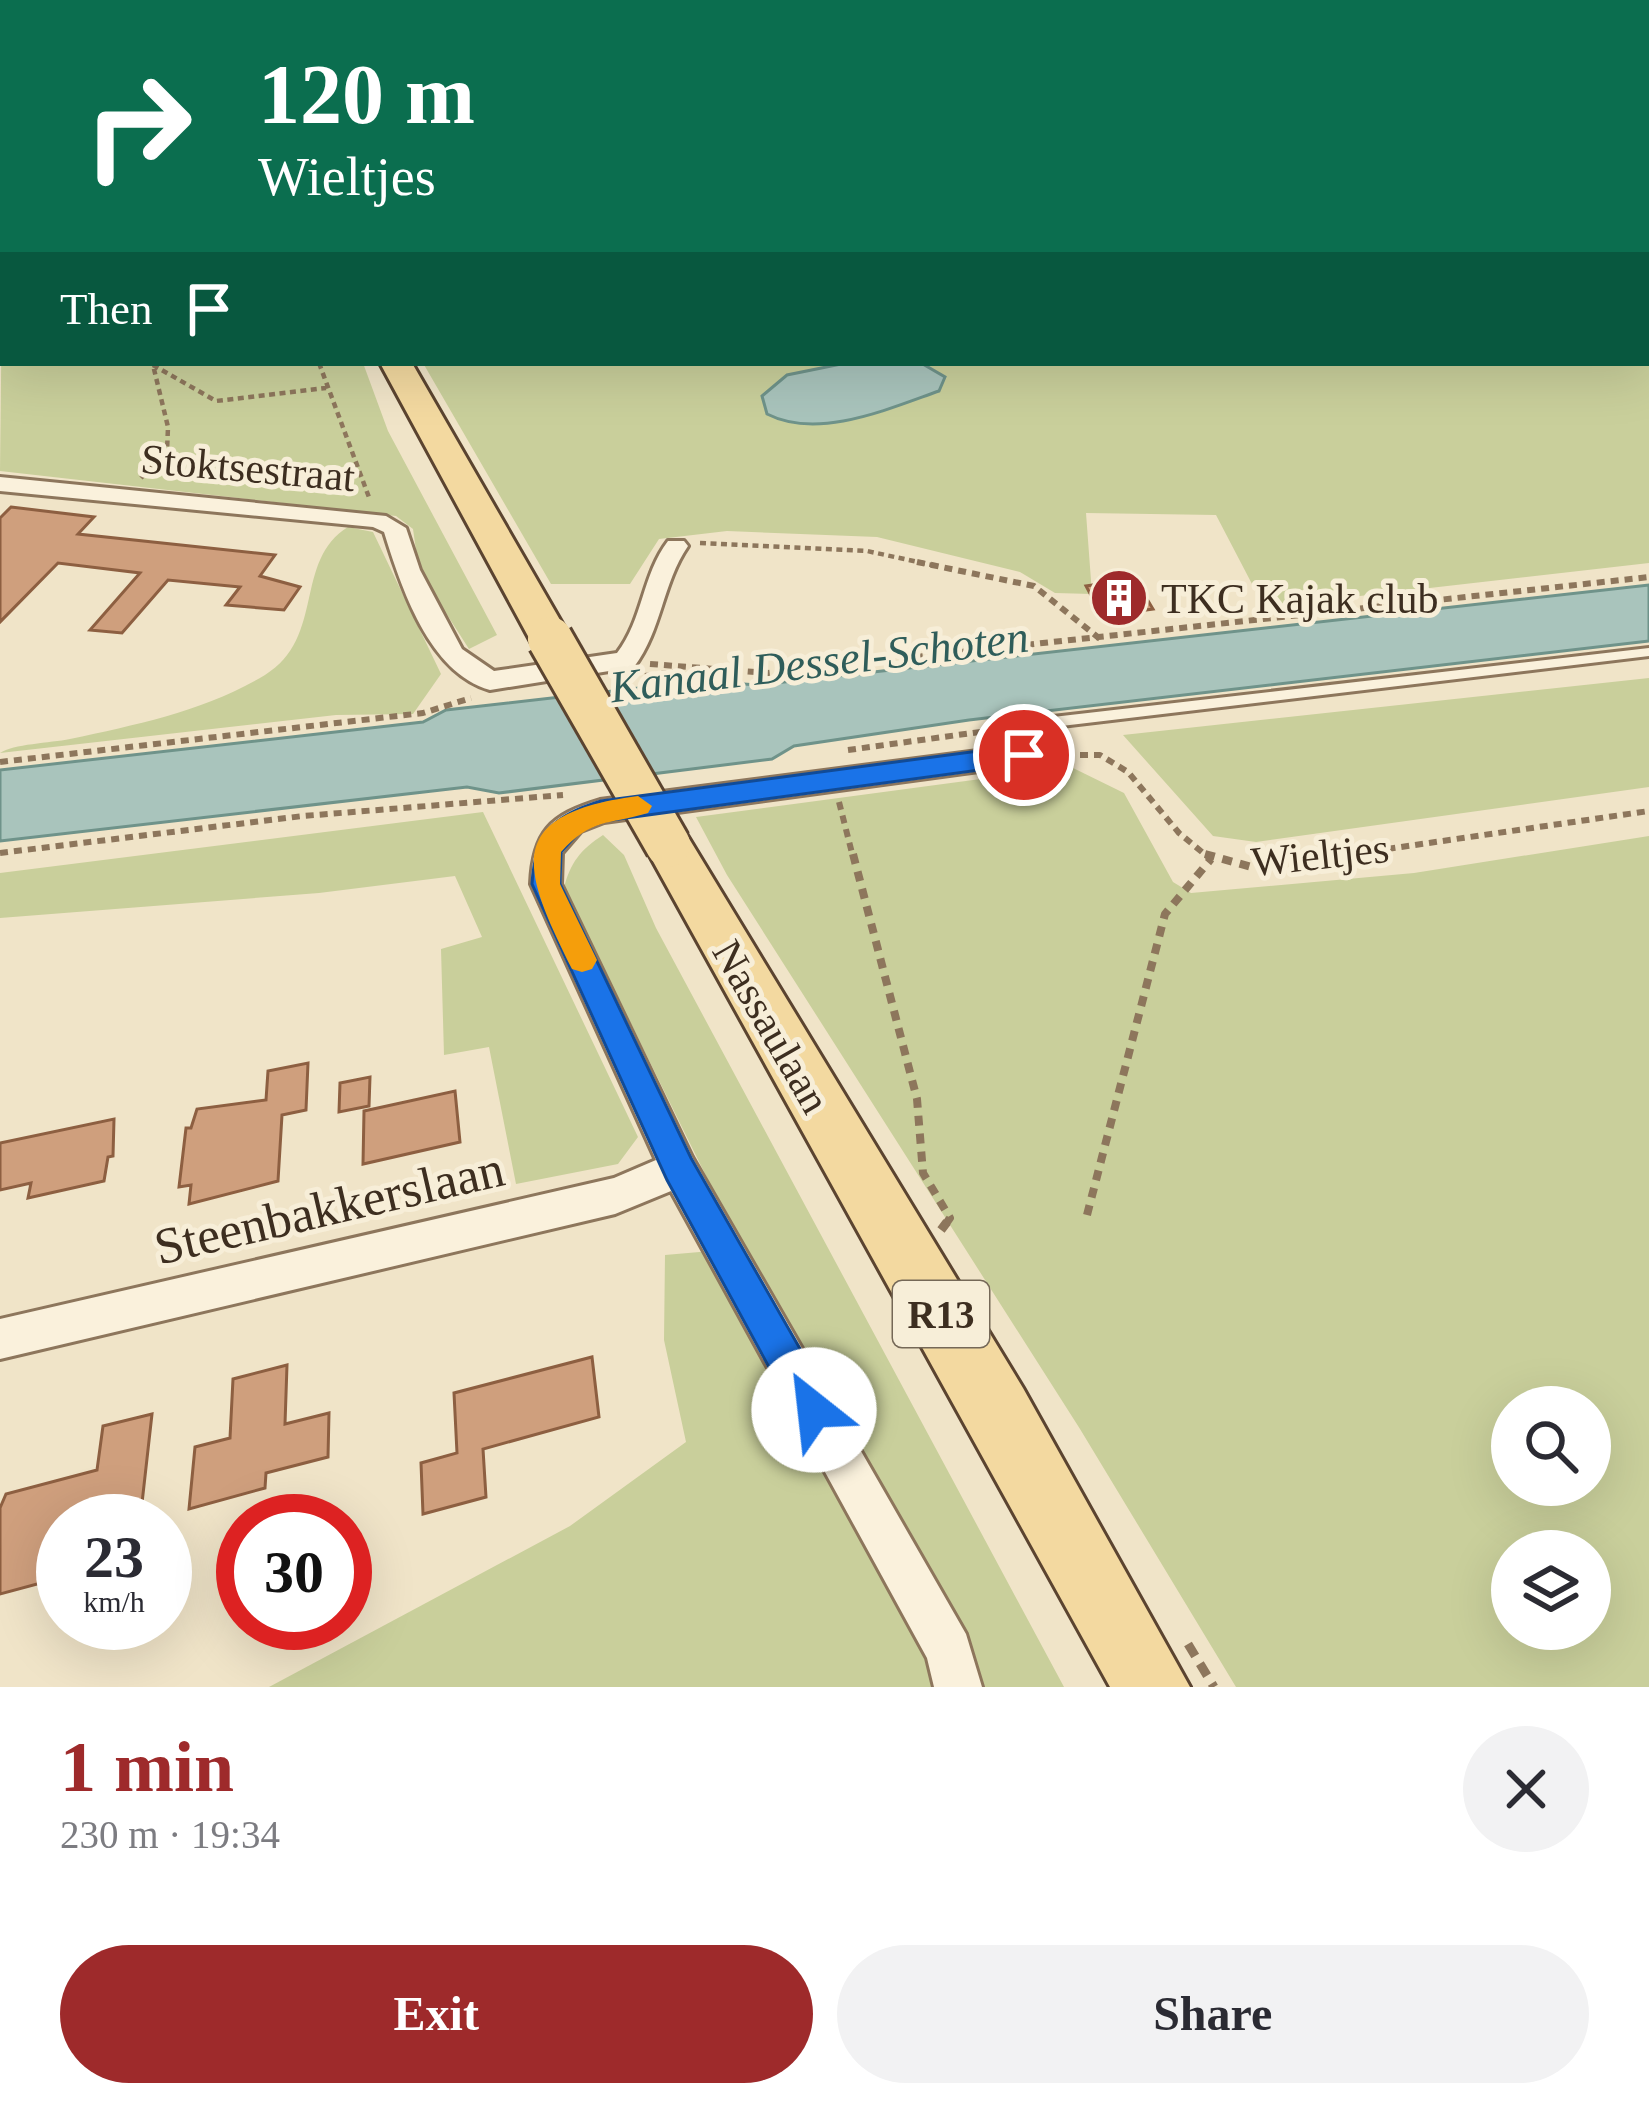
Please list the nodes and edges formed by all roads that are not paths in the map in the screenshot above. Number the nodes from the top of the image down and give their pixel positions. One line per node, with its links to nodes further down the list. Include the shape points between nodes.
1 (398, 366): 10 (main road, Nassaulaan / R13, bridge)
2 (0, 484): 3 (street, Stoktsestraat, via 378,521 394,528 452,655 490,681 625,661 639,646 662,562)
3 (676, 546)
4 (1649, 652): 5 (lane)
5 (1053, 722)
6 (1024, 755): 7 (street, via 601,811 571,823 548,849 546,884)
7 (679, 1169): 8 (street, Steenbakkerslaan, via 615,1196); 9 (street, via 951,1654)
8 (0, 1339)
9 (958, 1687)
10 (1152, 1687)

